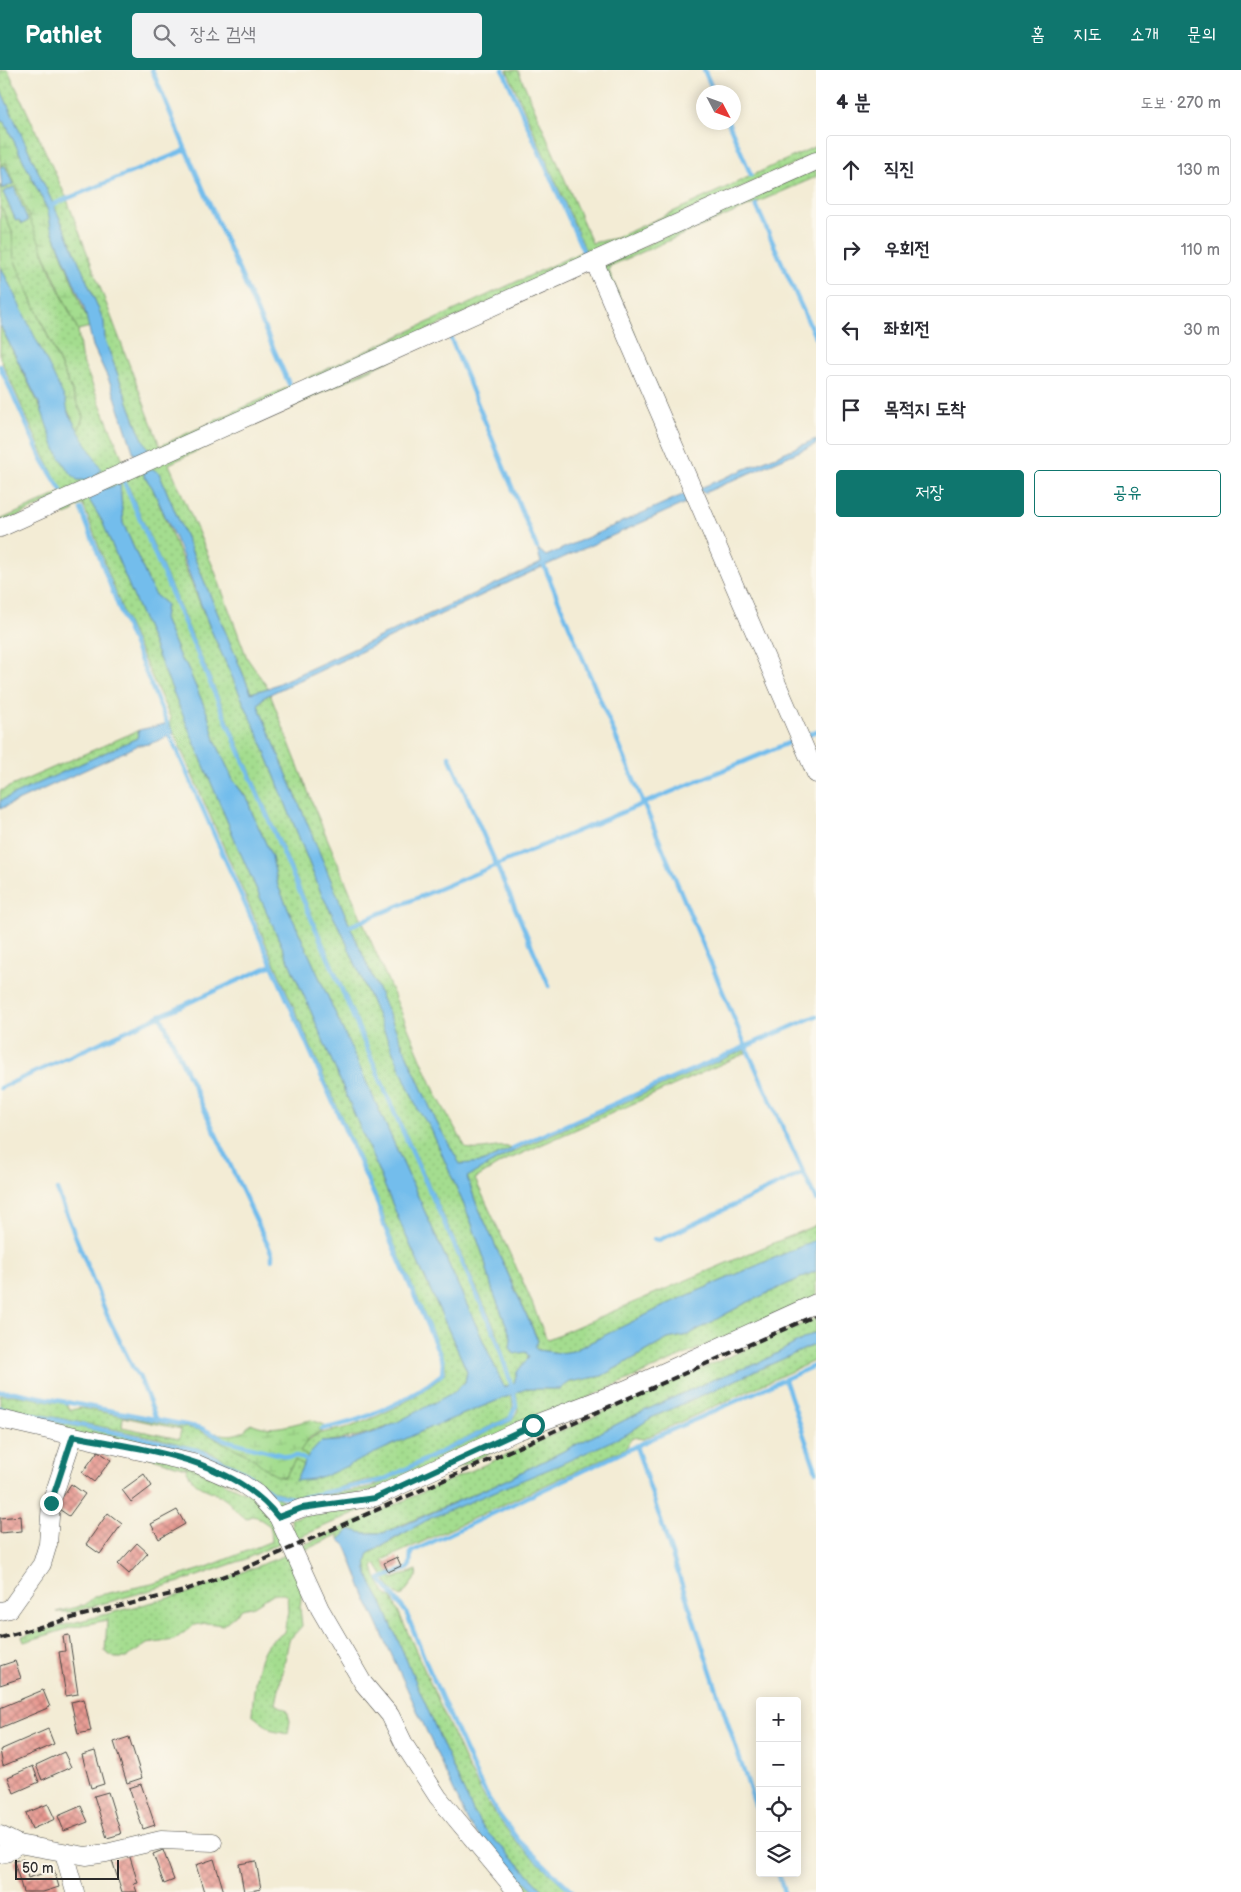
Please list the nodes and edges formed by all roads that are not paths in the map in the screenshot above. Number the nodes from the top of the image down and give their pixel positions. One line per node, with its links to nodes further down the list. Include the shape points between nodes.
1 (816, 161): 2 (street)
2 (594, 261): 3 (street); 4 (street)
3 (0, 528)
4 (816, 774)
5 (816, 1303): 8 (street, via 627,1389 517,1431 375,1498 302,1508)
6 (0, 1419): 7 (street)
7 (73, 1436): 8 (street, via 150,1452 220,1472 258,1494); 9 (street, via 51,1503 48,1544 42,1564 10,1609)
8 (278, 1517): 16 (street, via 320,1609 363,1683 390,1714 405,1746 438,1798)
9 (0, 1611)
10 (0, 1835): 12 (street)
11 (213, 1842): 14 (street, via 162,1840 106,1854)
12 (18, 1844): 13 (street, via 6,1854); 14 (street)
13 (0, 1854)
14 (64, 1854): 15 (street)
15 (75, 1892)
16 (517, 1892)

